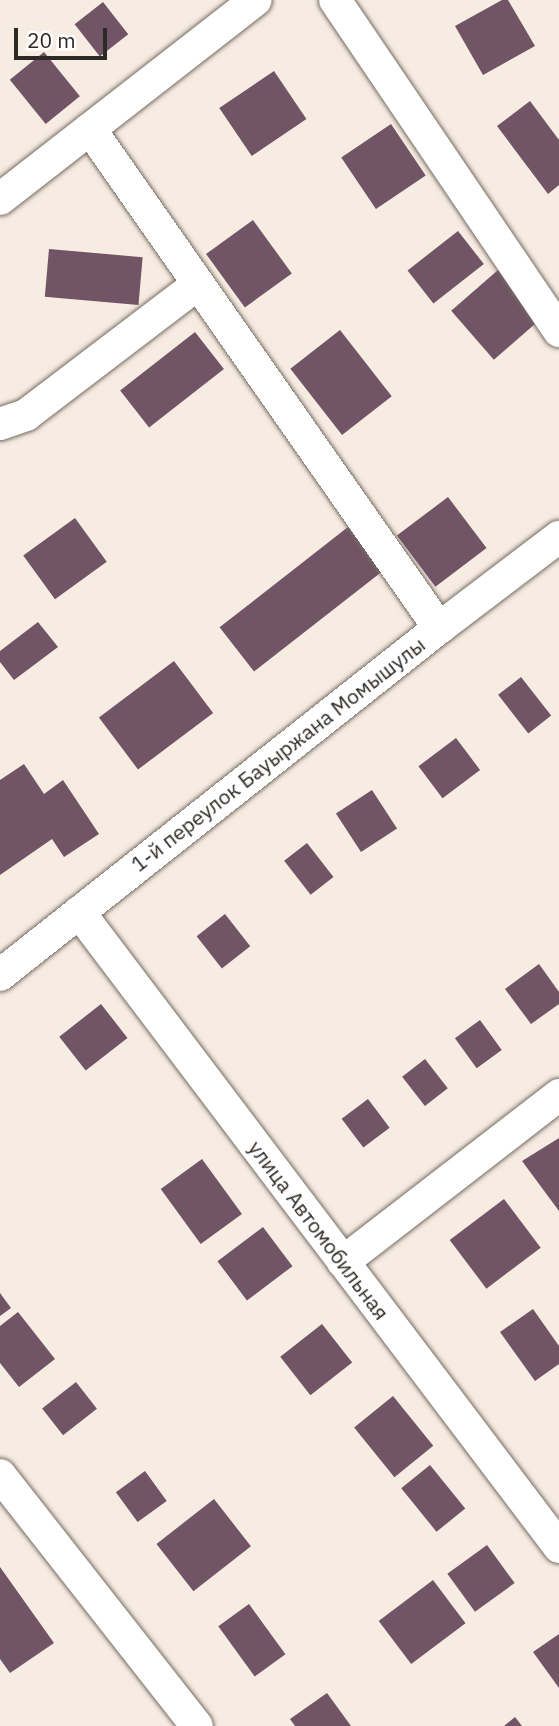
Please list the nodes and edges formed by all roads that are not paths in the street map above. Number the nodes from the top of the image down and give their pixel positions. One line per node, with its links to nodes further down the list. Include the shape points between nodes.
1 (256, 0): 3 (street)
2 (335, 0): 6 (street)
3 (90, 129): 4 (street); 5 (street)
4 (0, 199)
5 (198, 284): 7 (street, via 26,415); 9 (street)
6 (559, 331)
7 (0, 424)
8 (559, 537): 9 (street, 1-й переулок Бауыржана Момышулы)
9 (439, 628): 10 (street, 1-й переулок Бауыржана Момышулы)
10 (79, 912): 11 (street, 1-й переулок Бауыржана Момышулы); 13 (street, улица Автомобильная)
11 (0, 975)
12 (559, 1095): 13 (street)
13 (343, 1262): 15 (street, улица Автомобильная)
14 (0, 1475): 16 (street)
15 (559, 1547)
16 (197, 1726)

